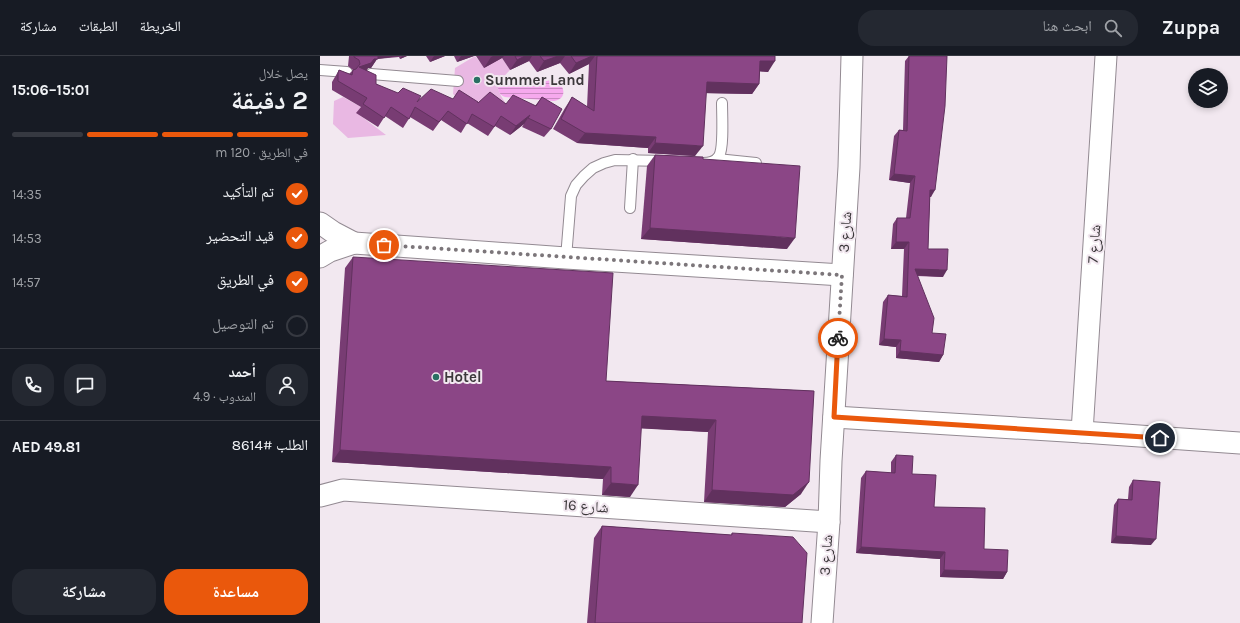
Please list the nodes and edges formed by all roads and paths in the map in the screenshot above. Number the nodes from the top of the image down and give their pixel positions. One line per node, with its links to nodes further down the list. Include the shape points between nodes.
1 (852, 56): 18 (street, شارع 3, via 849,167)
2 (1106, 56): 20 (street, شارع 7)
3 (320, 70): 4 (lane)
4 (347, 72)
5 (371, 74): 6 (lane)
6 (458, 81)
7 (722, 103): 9 (lane, via 721,151)
8 (633, 159): 10 (lane); 13 (lane); 17 (lane, via 615,160 593,168 576,185 571,196)
9 (717, 159): 11 (lane, via 706,163); 12 (lane)
10 (678, 161)
11 (692, 162)
12 (769, 165)
13 (630, 208)
14 (320, 224): 15 (street)
15 (354, 243): 16 (street); 17 (street)
16 (320, 257)
17 (566, 258): 18 (street)
18 (842, 275): 19 (street, شارع 3)
19 (834, 417): 20 (street); 25 (street, شارع 3)
20 (1082, 432): 21 (street)
21 (1240, 443)
22 (320, 480): 23 (street, شارع 16)
23 (342, 490): 24 (street, شارع 16); 25 (street, شارع 16)
24 (320, 496)
25 (829, 522): 26 (street, شارع 3)
26 (822, 623)

